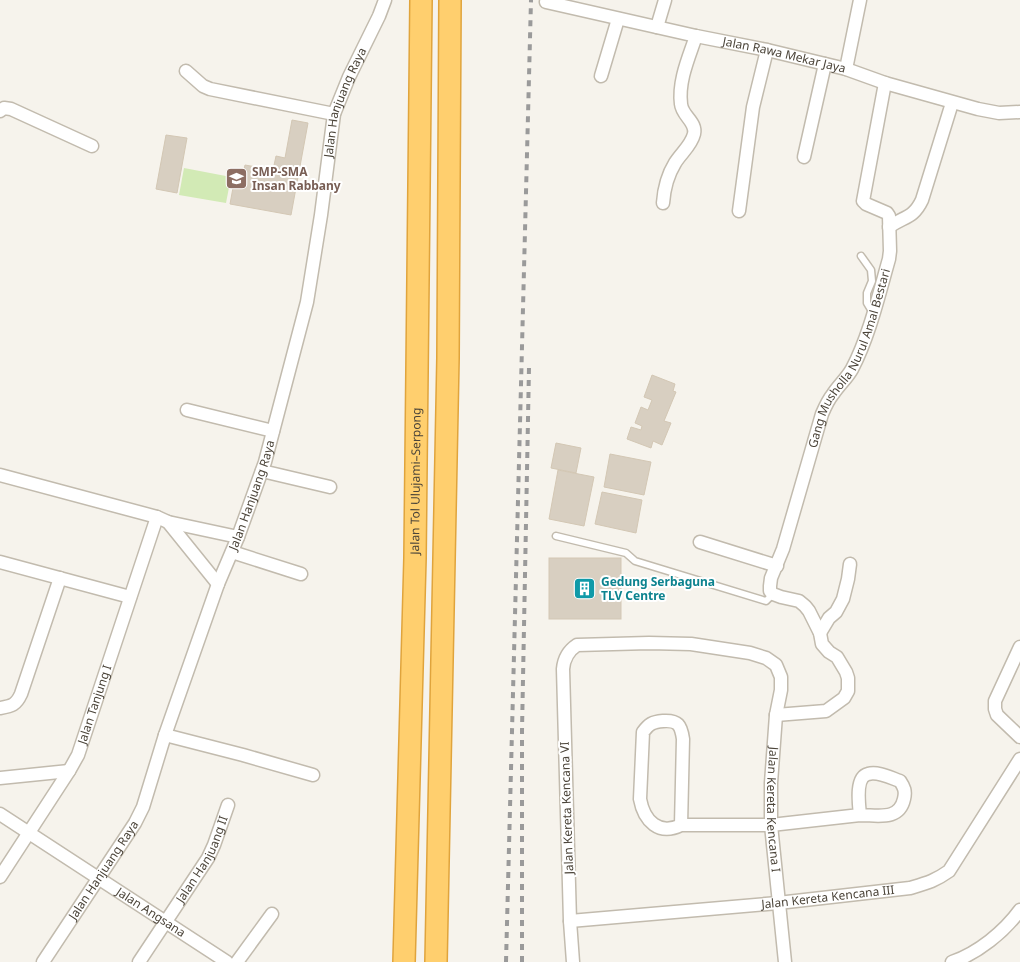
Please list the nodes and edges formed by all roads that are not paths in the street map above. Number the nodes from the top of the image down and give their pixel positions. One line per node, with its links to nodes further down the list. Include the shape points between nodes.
1 (385, 0): 19 (street, Jalan Hanjuang Raya)
2 (421, 0): 73 (highway, Jalan Tol Ulujami–Serpong, via 414,558)
3 (450, 0): 74 (highway, via 448,358)
4 (665, 0): 8 (street)
5 (860, 0): 12 (street)
6 (546, 2): 7 (street, Jalan Rawa Mekar Jaya)
7 (618, 19): 8 (street, Jalan Rawa Mekar Jaya); 14 (street)
8 (657, 27): 9 (street, Jalan Rawa Mekar Jaya)
9 (696, 36): 10 (street, Jalan Rawa Mekar Jaya); 22 (street, via 681,94 682,111 692,123 693,136 668,175)
10 (767, 50): 11 (street, Jalan Rawa Mekar Jaya); 23 (street, via 753,107)
11 (825, 64): 12 (street, Jalan Rawa Mekar Jaya); 21 (street)
12 (846, 69): 15 (street, Jalan Rawa Mekar Jaya)
13 (186, 71): 19 (street, via 210,89)
14 (601, 76)
15 (885, 83): 16 (street, Jalan Rawa Mekar Jaya); 24 (street, Gang Musholla Nurul Amal Bestari, via 863,200 887,213)
16 (952, 103): 18 (street, Jalan Rawa Mekar Jaya, via 978,110); 24 (street, via 918,209)
17 (0, 111): 20 (street, via 11,109)
18 (1020, 112)
19 (334, 114): 28 (street, Jalan Hanjuang Raya, via 307,302)
20 (92, 146)
21 (804, 157)
22 (663, 204)
23 (739, 211)
24 (889, 228): 26 (street, Gang Musholla Nurul Amal Bestari, via 889,259)
25 (861, 256): 26 (lane, via 870,270 872,280 867,303)
26 (873, 314): 39 (street, Gang Musholla Nurul Amal Bestari, via 859,355 822,414)
27 (187, 410): 28 (street)
28 (273, 431): 29 (street, Jalan Hanjuang Raya)
29 (262, 470): 31 (street); 34 (street, Jalan Hanjuang Raya)
30 (0, 475): 32 (street)
31 (330, 487)
32 (162, 519): 34 (street); 42 (street); 44 (street, Jalan Tanjung I)
33 (556, 536): 43 (lane, via 626,552 635,561 766,601)
34 (238, 537): 36 (street, Jalan Hanjuang Raya)
35 (700, 542): 39 (street)
36 (232, 552): 40 (street); 42 (street, Jalan Hanjuang Raya)
37 (0, 562): 41 (street)
38 (850, 564): 45 (street, via 841,605)
39 (777, 566): 43 (street, Gang Musholla Nurul Amal Bestari, via 770,582)
40 (302, 574)
41 (60, 578): 44 (street); 48 (street, via 21,694 10,707)
42 (218, 584): 50 (street, Jalan Hanjuang Raya)
43 (773, 594): 45 (street, via 799,601 810,611)
44 (130, 597): 53 (street, Jalan Tanjung I, via 83,741)
45 (820, 633): 49 (street, via 822,644 837,657 846,672 848,691 826,711)
46 (1020, 648): 51 (street, via 995,701 995,709)
47 (567, 655): 49 (street, Jalan Kereta Kencana I, via 577,645 649,643 691,644 750,653 776,665 781,677); 68 (street, Jalan Kereta Kencana VI, via 563,669)
48 (0, 708)
49 (776, 715): 59 (street, Jalan Kereta Kencana I)
50 (165, 735): 54 (street); 63 (street, Jalan Hanjuang Raya, via 136,823)
51 (1020, 737)
52 (1020, 759): 64 (street, Jalan Kereta Kencana III, via 949,871 938,879 910,888)
53 (69, 771): 55 (street); 61 (street, Jalan Tanjung I)
54 (313, 775)
55 (0, 778)
56 (228, 805): 67 (street, Jalan Hanjuang II, via 208,858)
57 (0, 814): 61 (street, Jalan Angsana)
58 (860, 815): 59 (street)
59 (771, 824): 60 (street); 64 (street, Jalan Kereta Kencana I)
60 (681, 825): 60 (street, via 668,830 659,828 642,810 643,732 648,724 672,721 677,723 682,733)
61 (29, 832): 62 (street, Jalan Tanjung I); 63 (street, Jalan Angsana)
62 (0, 877)
63 (98, 878): 67 (street, Jalan Angsana); 69 (street, Jalan Hanjuang Raya)
64 (778, 903): 68 (street, Jalan Kereta Kencana III); 76 (street, Jalan Kereta Kencana I)
65 (1020, 910): 77 (street, via 1000,932)
66 (272, 914): 72 (street)
67 (166, 922): 70 (street, Jalan Hanjuang II); 71 (street, Jalan Angsana)
68 (570, 922): 75 (street, Jalan Kereta Kencana VI)
69 (43, 962)
70 (140, 962)
71 (226, 962)
72 (237, 962)
73 (404, 962)
74 (436, 962)
75 (573, 962)
76 (785, 962)
77 (952, 962)

